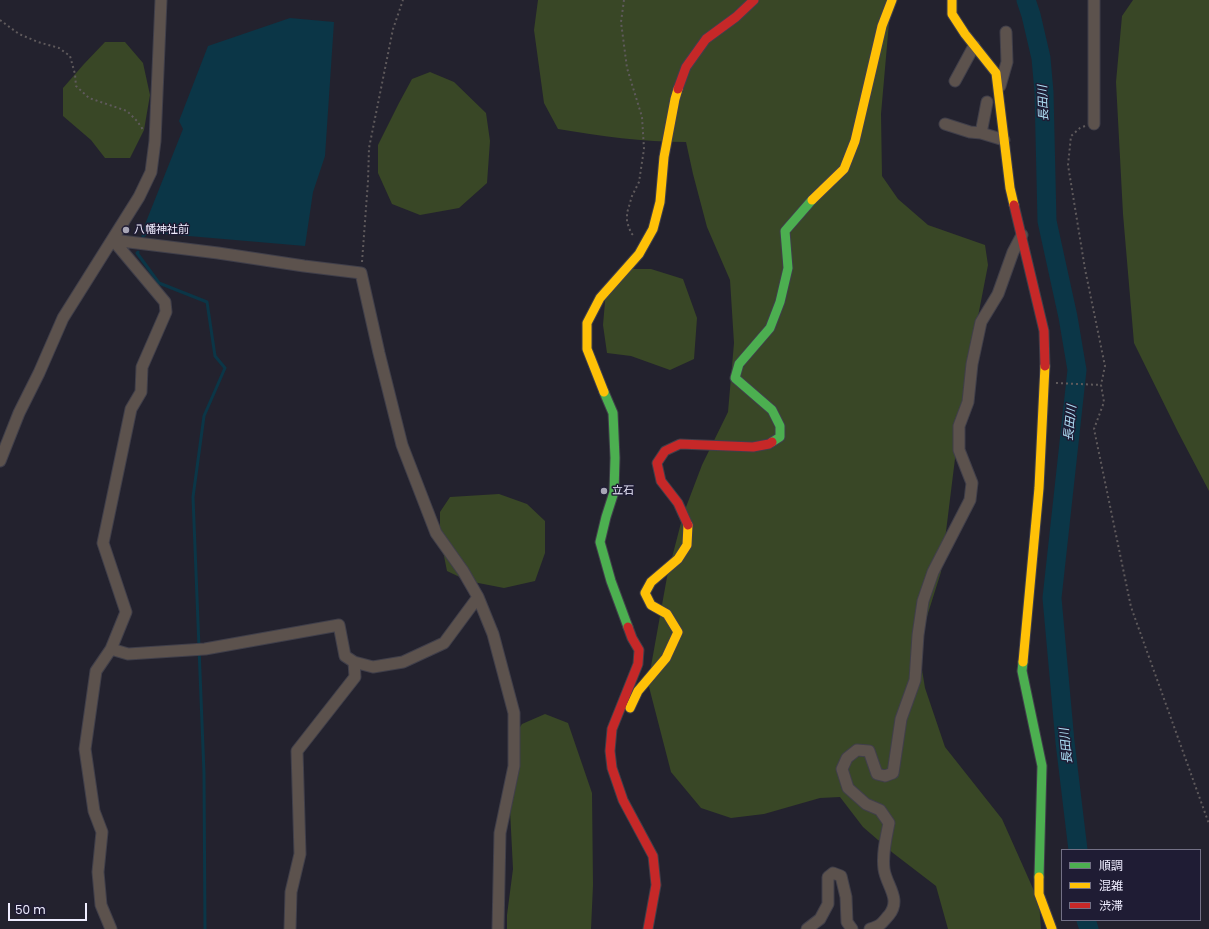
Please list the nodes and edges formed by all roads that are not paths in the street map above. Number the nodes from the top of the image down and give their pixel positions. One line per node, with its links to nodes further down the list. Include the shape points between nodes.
1 (161, 0): 16 (street, via 155,141 151,172)
2 (754, 0): 21 (street, via 736,18 706,39 686,67 675,99 664,157 660,202 653,229 639,254 600,298 587,324 587,349 613,413 614,492 600,542 611,580 632,638 639,650 638,664 612,729)
3 (892, 0): 21 (street, via 882,26 855,141 844,169 806,205 785,231 788,268 780,302 770,328 739,364 735,378 772,410 780,426 780,437 769,444 753,447 680,444 665,451 657,463 661,481 678,503 688,525 688,545 678,559 651,582 645,593 651,605 667,614 678,632 666,658 638,691)
4 (952, 0): 7 (street, via 952,14)
5 (1094, 0): 12 (street)
6 (1006, 32): 9 (street, via 1007,62)
7 (974, 46): 8 (street); 9 (street, via 996,73)
8 (955, 81)
9 (999, 93): 14 (street)
10 (987, 102): 13 (street)
11 (945, 124): 13 (street)
12 (1094, 124)
13 (981, 133): 14 (street)
14 (1004, 140): 15 (street, via 1010,188)
15 (1022, 235): 28 (street, via 998,294 981,322 972,364 968,402 958,426 959,450 972,483 970,500 933,572 923,601 915,680 901,719 893,773 885,776 877,774 869,751 857,750 847,758 842,769 848,788 866,804 880,810 888,823 883,856 884,871 894,898 893,909 881,925); 29 (street, via 1044,331 1046,370 1039,488 1022,671 1042,766 1039,894)
16 (113, 240): 17 (street, via 63,318); 18 (street, via 361,273 378,354 402,445 436,533 464,571); 19 (street, via 165,302 166,312 142,367 141,392 131,410 103,543 126,612)
17 (0, 461)
18 (478, 597): 20 (street, via 444,643 403,662 373,667); 24 (street, via 493,634 514,713 514,766 500,833)
19 (111, 649): 20 (street, via 128,654 205,649 339,625 346,656); 22 (street, via 96,671 85,749 94,811 102,832 98,872 101,905)
20 (354, 662): 23 (street, via 355,677 297,751 300,854 291,892)
21 (610, 751): 25 (street, via 612,768 623,800 653,856 656,884)
22 (111, 929)
23 (290, 929)
24 (498, 929)
25 (648, 929)
26 (808, 929): 27 (street, via 820,918 828,904 828,877 833,872 841,876 846,897 847,922)
27 (852, 929)
28 (870, 929)
29 (1052, 929)

